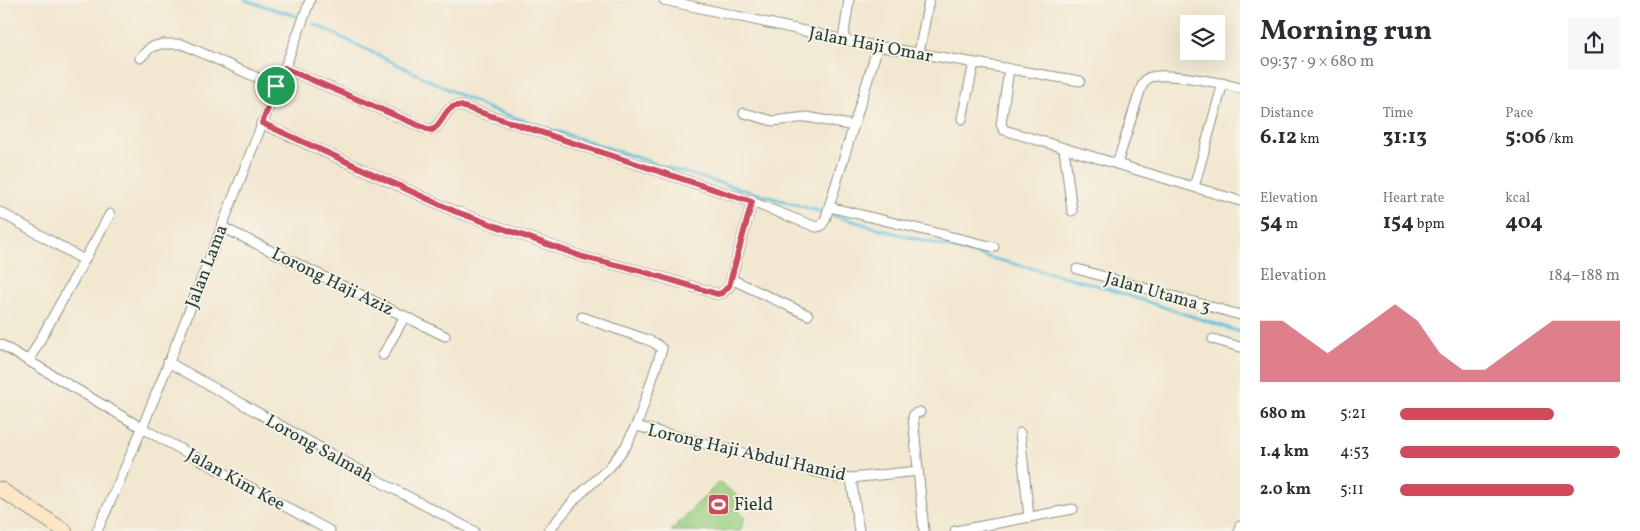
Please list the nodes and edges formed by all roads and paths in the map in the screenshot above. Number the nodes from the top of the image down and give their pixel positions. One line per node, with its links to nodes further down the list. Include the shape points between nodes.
1 (310, 0): 10 (street, Jalan Lama)
2 (664, 0): 5 (street, Jalan Haji Omar)
3 (849, 0): 5 (street)
4 (929, 0): 7 (street)
5 (843, 40): 6 (street, Jalan Haji Omar)
6 (878, 46): 7 (street, Jalan Haji Omar); 19 (street)
7 (919, 54): 9 (street, Jalan Haji Omar)
8 (140, 58): 14 (street, via 151,47 182,44)
9 (974, 63): 11 (street, Jalan Haji Omar); 17 (street)
10 (284, 68): 14 (street, Jalan Lama); 24 (street, via 427,129 437,128 449,108 461,106)
11 (1009, 69): 12 (street, Jalan Haji Omar); 20 (street, via 1002,128)
12 (1080, 81)
13 (1223, 83): 15 (street); 21 (street, via 1174,77 1147,78); 22 (street)
14 (276, 86): 18 (street, Jalan Lama)
15 (1240, 88)
16 (744, 113): 19 (street, via 773,121 807,117)
17 (962, 120)
18 (262, 123): 29 (street, Jalan Lama); 33 (street, via 454,211 583,257 717,294 726,290)
19 (854, 126): 28 (street)
20 (1064, 149): 21 (street); 26 (street)
21 (1117, 164): 22 (street)
22 (1194, 187): 23 (street)
23 (1240, 201)
24 (752, 202): 28 (street, via 816,227); 33 (street)
25 (0, 212): 31 (street)
26 (1072, 212)
27 (110, 214): 31 (street)
28 (827, 214): 30 (street)
29 (222, 227): 36 (street, Lorong Haji Aziz); 44 (street, Jalan Lama)
30 (994, 248)
31 (84, 260): 43 (street)
32 (1077, 268): 35 (street, Jalan Utama 3)
33 (731, 279): 34 (street)
34 (808, 315)
35 (1240, 315)
36 (405, 316): 38 (street, Lorong Haji Aziz); 42 (street)
37 (582, 318): 46 (street, via 661,348)
38 (445, 336)
39 (1213, 339): 41 (street)
40 (0, 344): 43 (street, Jalan Kim Kee)
41 (1240, 347)
42 (383, 355)
43 (29, 360): 47 (street, Jalan Kim Kee)
44 (168, 362): 47 (street, Jalan Lama); 58 (street, Lorong Salmah)
45 (920, 412): 49 (street, via 913,417)
46 (636, 426): 50 (street, Lorong Haji Abdul Hamid); 59 (street, via 626,446 608,469)
47 (142, 428): 56 (street, Jalan Lama); 57 (street, Jalan Kim Kee)
48 (1020, 433): 53 (street)
49 (918, 471): 50 (street, Lorong Haji Abdul Hamid); 61 (street)
50 (851, 478): 60 (street)
51 (0, 489): 55 (street)
52 (1073, 509): 53 (street)
53 (1029, 517): 62 (street)
54 (1240, 526): 63 (street)
55 (65, 531)
56 (97, 531)
57 (330, 531)
58 (474, 531)
59 (548, 531)
60 (860, 531)
61 (924, 531)
62 (956, 531)
63 (1239, 531)

